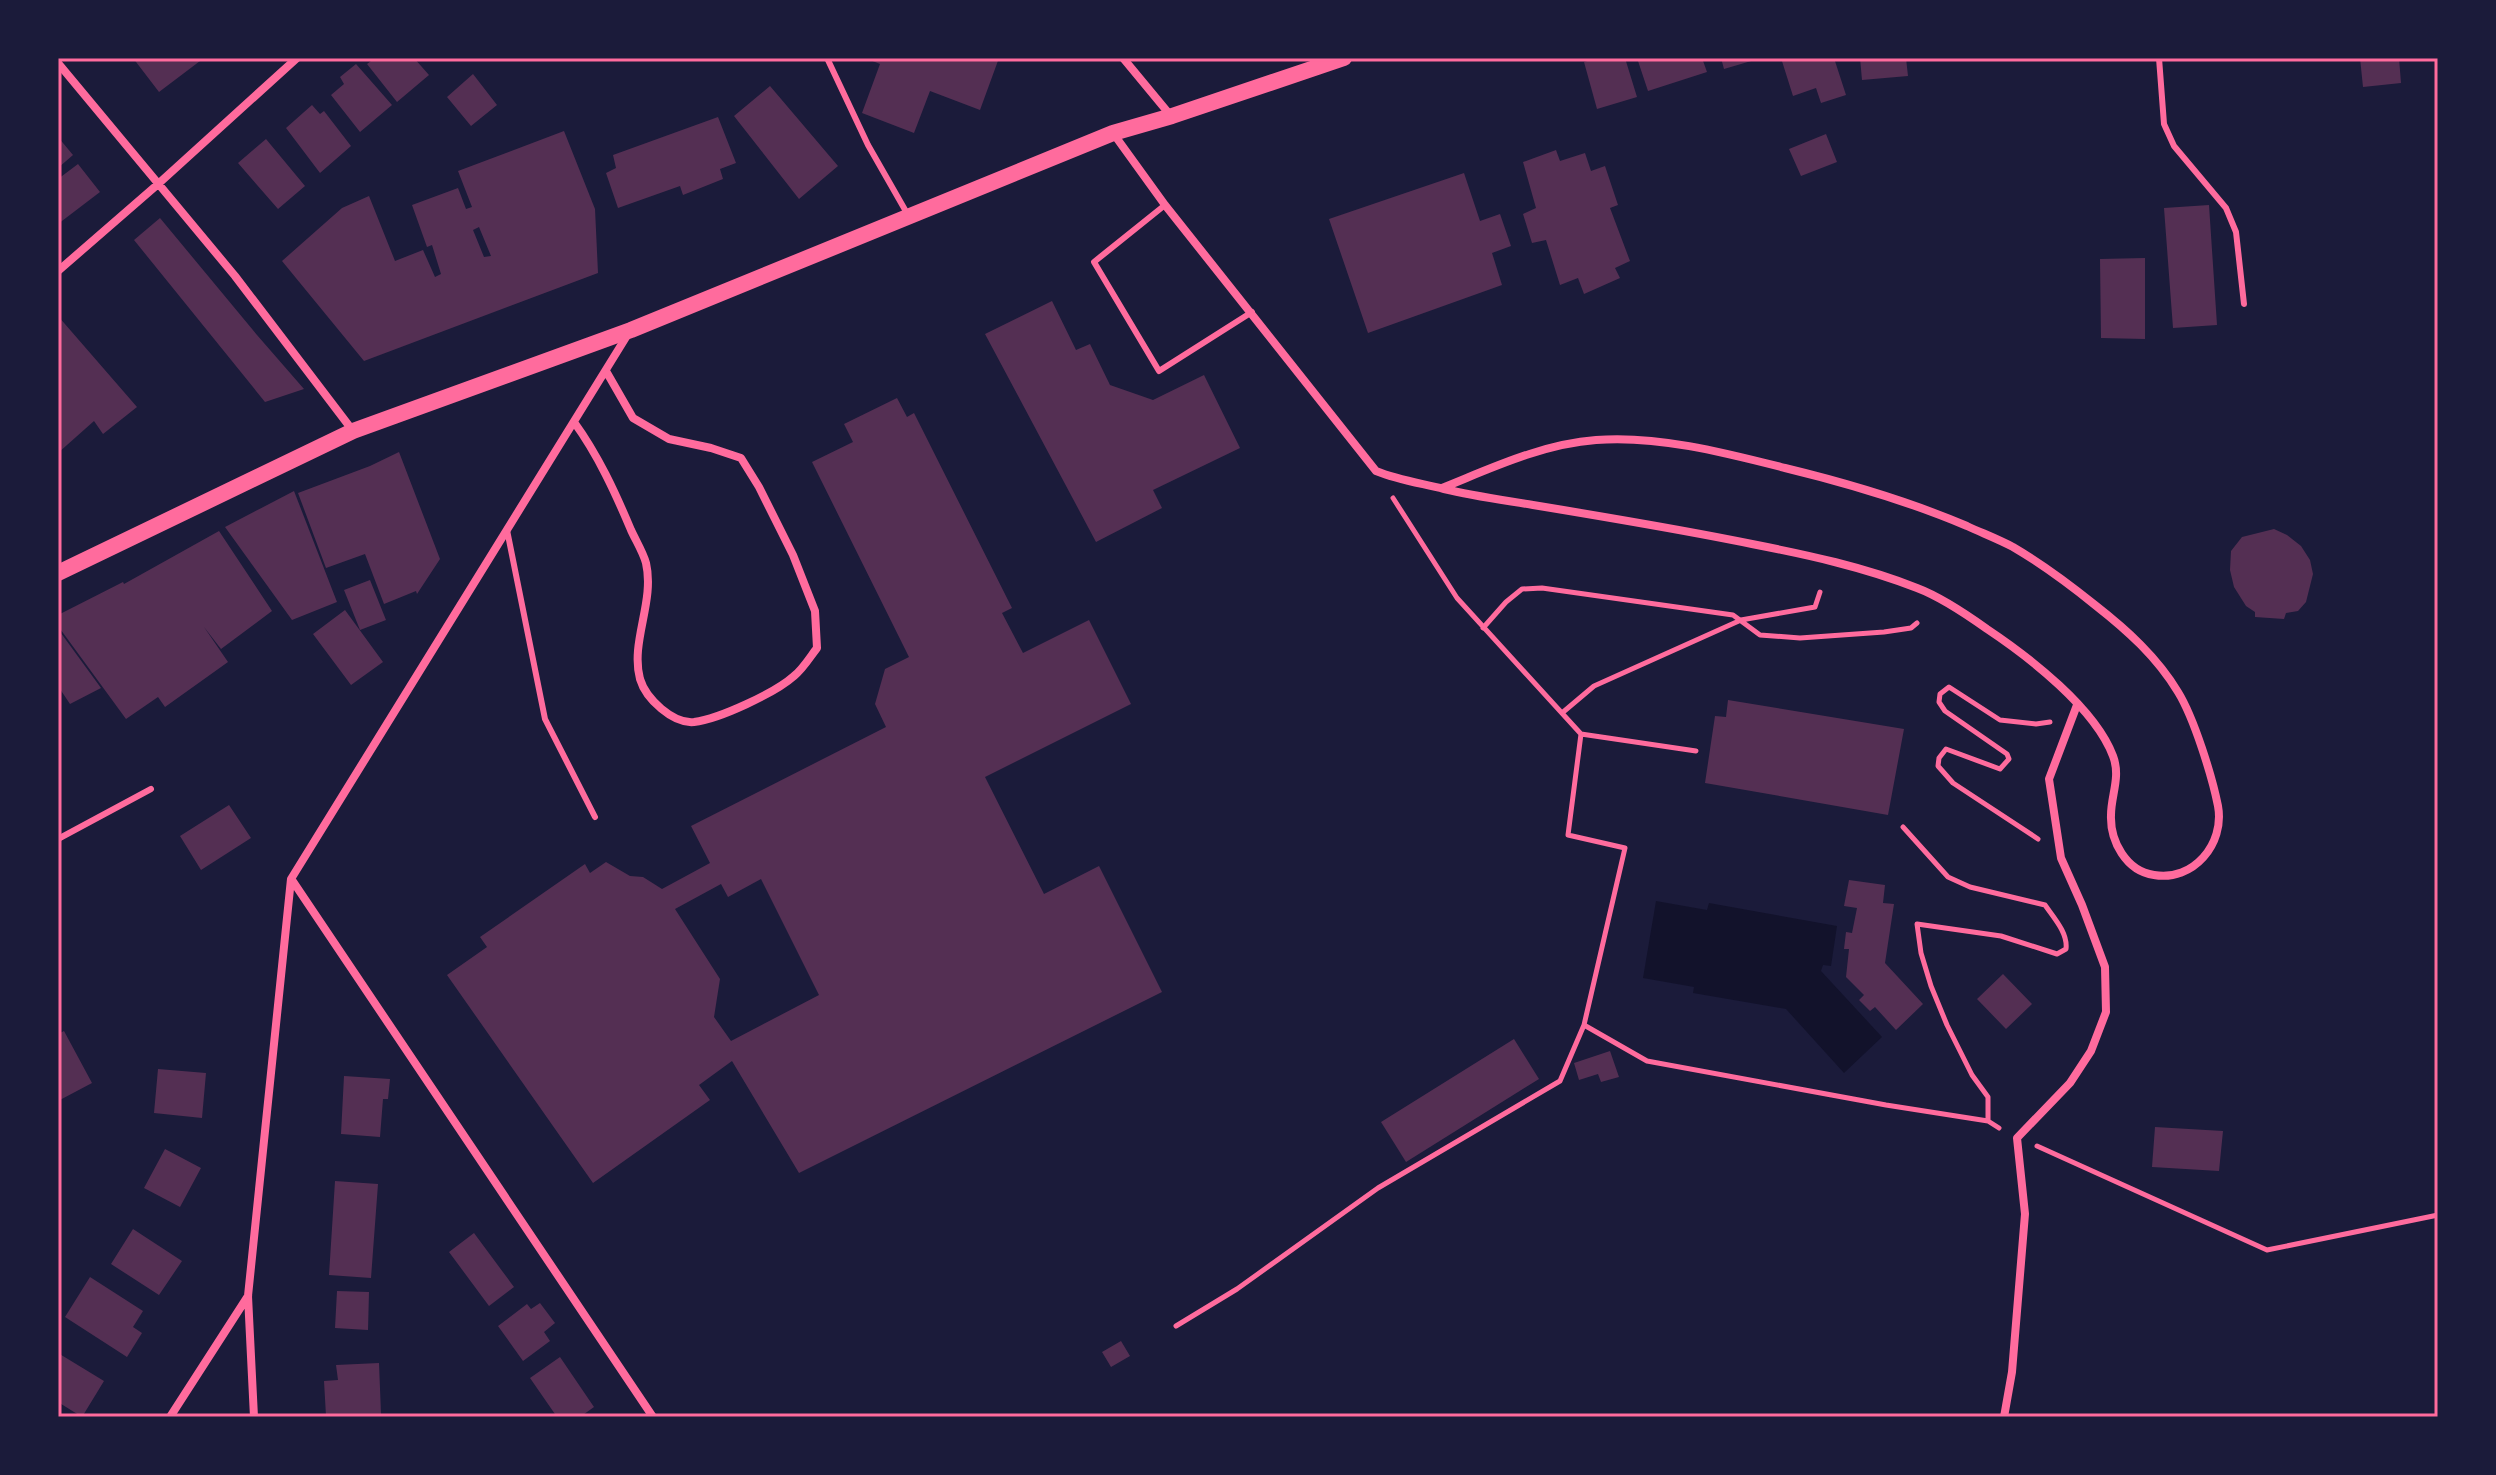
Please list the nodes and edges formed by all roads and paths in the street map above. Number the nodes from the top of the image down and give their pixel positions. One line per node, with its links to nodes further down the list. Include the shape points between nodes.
1 (297, 58): 9 (street)
2 (827, 58): 11 (lane)
3 (1123, 58): 7 (street)
4 (1344, 58): 7 (main road)
5 (2159, 58): 13 (lane, via 2164,124 2174,146 2226,208 2236,232)
6 (58, 63): 9 (street)
7 (1172, 116): 8 (main road)
8 (1113, 133): 10 (street); 11 (main road)
9 (157, 185): 12 (street); 18 (street, via 235,276)
10 (1165, 205): 14 (street); 14 (lane, via 1094,262 1159,371)
11 (908, 216): 15 (main road)
12 (58, 271)
13 (2244, 304)
14 (1252, 312): 19 (street)
15 (631, 330): 16 (street); 18 (main road)
16 (606, 371): 17 (street); 17 (street, via 633,418 669,439 741,458 759,487 815,611 817,648 795,676 759,699 693,722 670,716 649,695 640,679 639,655 649,590 645,561 613,489)
17 (574, 422): 21 (street)
18 (353, 431): 22 (main road)
19 (1376, 471): 20 (street); 26 (path, via 1457,598)
20 (1442, 488): 27 (street, via 1833,561 1922,590 1987,628 2048,674); 27 (street, via 1557,446 1638,439 1841,482 1939,514 2009,545 2129,632 2180,694 2220,823 2211,849 2198,864 2174,875 2151,875 2129,864 2115,843 2111,815 2115,760 2097,726)
21 (507, 530): 33 (lane, via 545,719); 37 (street)
22 (58, 573)
23 (1820, 592): 24 (path, via 1815,607)
24 (1741, 620): 25 (path, via 1760,635 1800,638 1884,632); 26 (path, via 1542,588 1522,589); 28 (path, via 1594,686)
25 (1917, 623)
26 (1483, 628): 28 (path)
27 (2077, 705): 29 (street)
28 (1562, 713): 30 (path)
29 (2069, 727): 36 (street, via 2049,779); 36 (path, via 2056,721 2000,720 1949,687 1940,694 1945,711 2009,759 2000,769 1946,749 1938,766 1953,783 2034,838)
30 (1581, 734): 31 (path); 38 (path, via 1568,835 1625,848)
31 (1696, 751)
32 (151, 789): 35 (lane)
33 (595, 817)
34 (1903, 827): 39 (path, via 1948,877 2045,905 2065,935 2066,949 2057,954 2001,936 1917,924 1931,986 1988,1097)
35 (58, 839)
36 (2059, 843): 40 (street, via 2105,967 2106,1012 2091,1051 2070,1083)
37 (291, 879): 42 (street); 46 (street)
38 (1584, 1025): 39 (path, via 1647,1061); 43 (path, via 1560,1081 1378,1188)
39 (1988, 1121): 40 (path)
40 (2017, 1138): 41 (path, via 2267,1250); 47 (street, via 2025,1214)
41 (2438, 1215)
42 (248, 1296): 44 (street); 45 (street)
43 (1176, 1326)
44 (170, 1417)
45 (254, 1417)
46 (653, 1417)
47 (2004, 1417)

